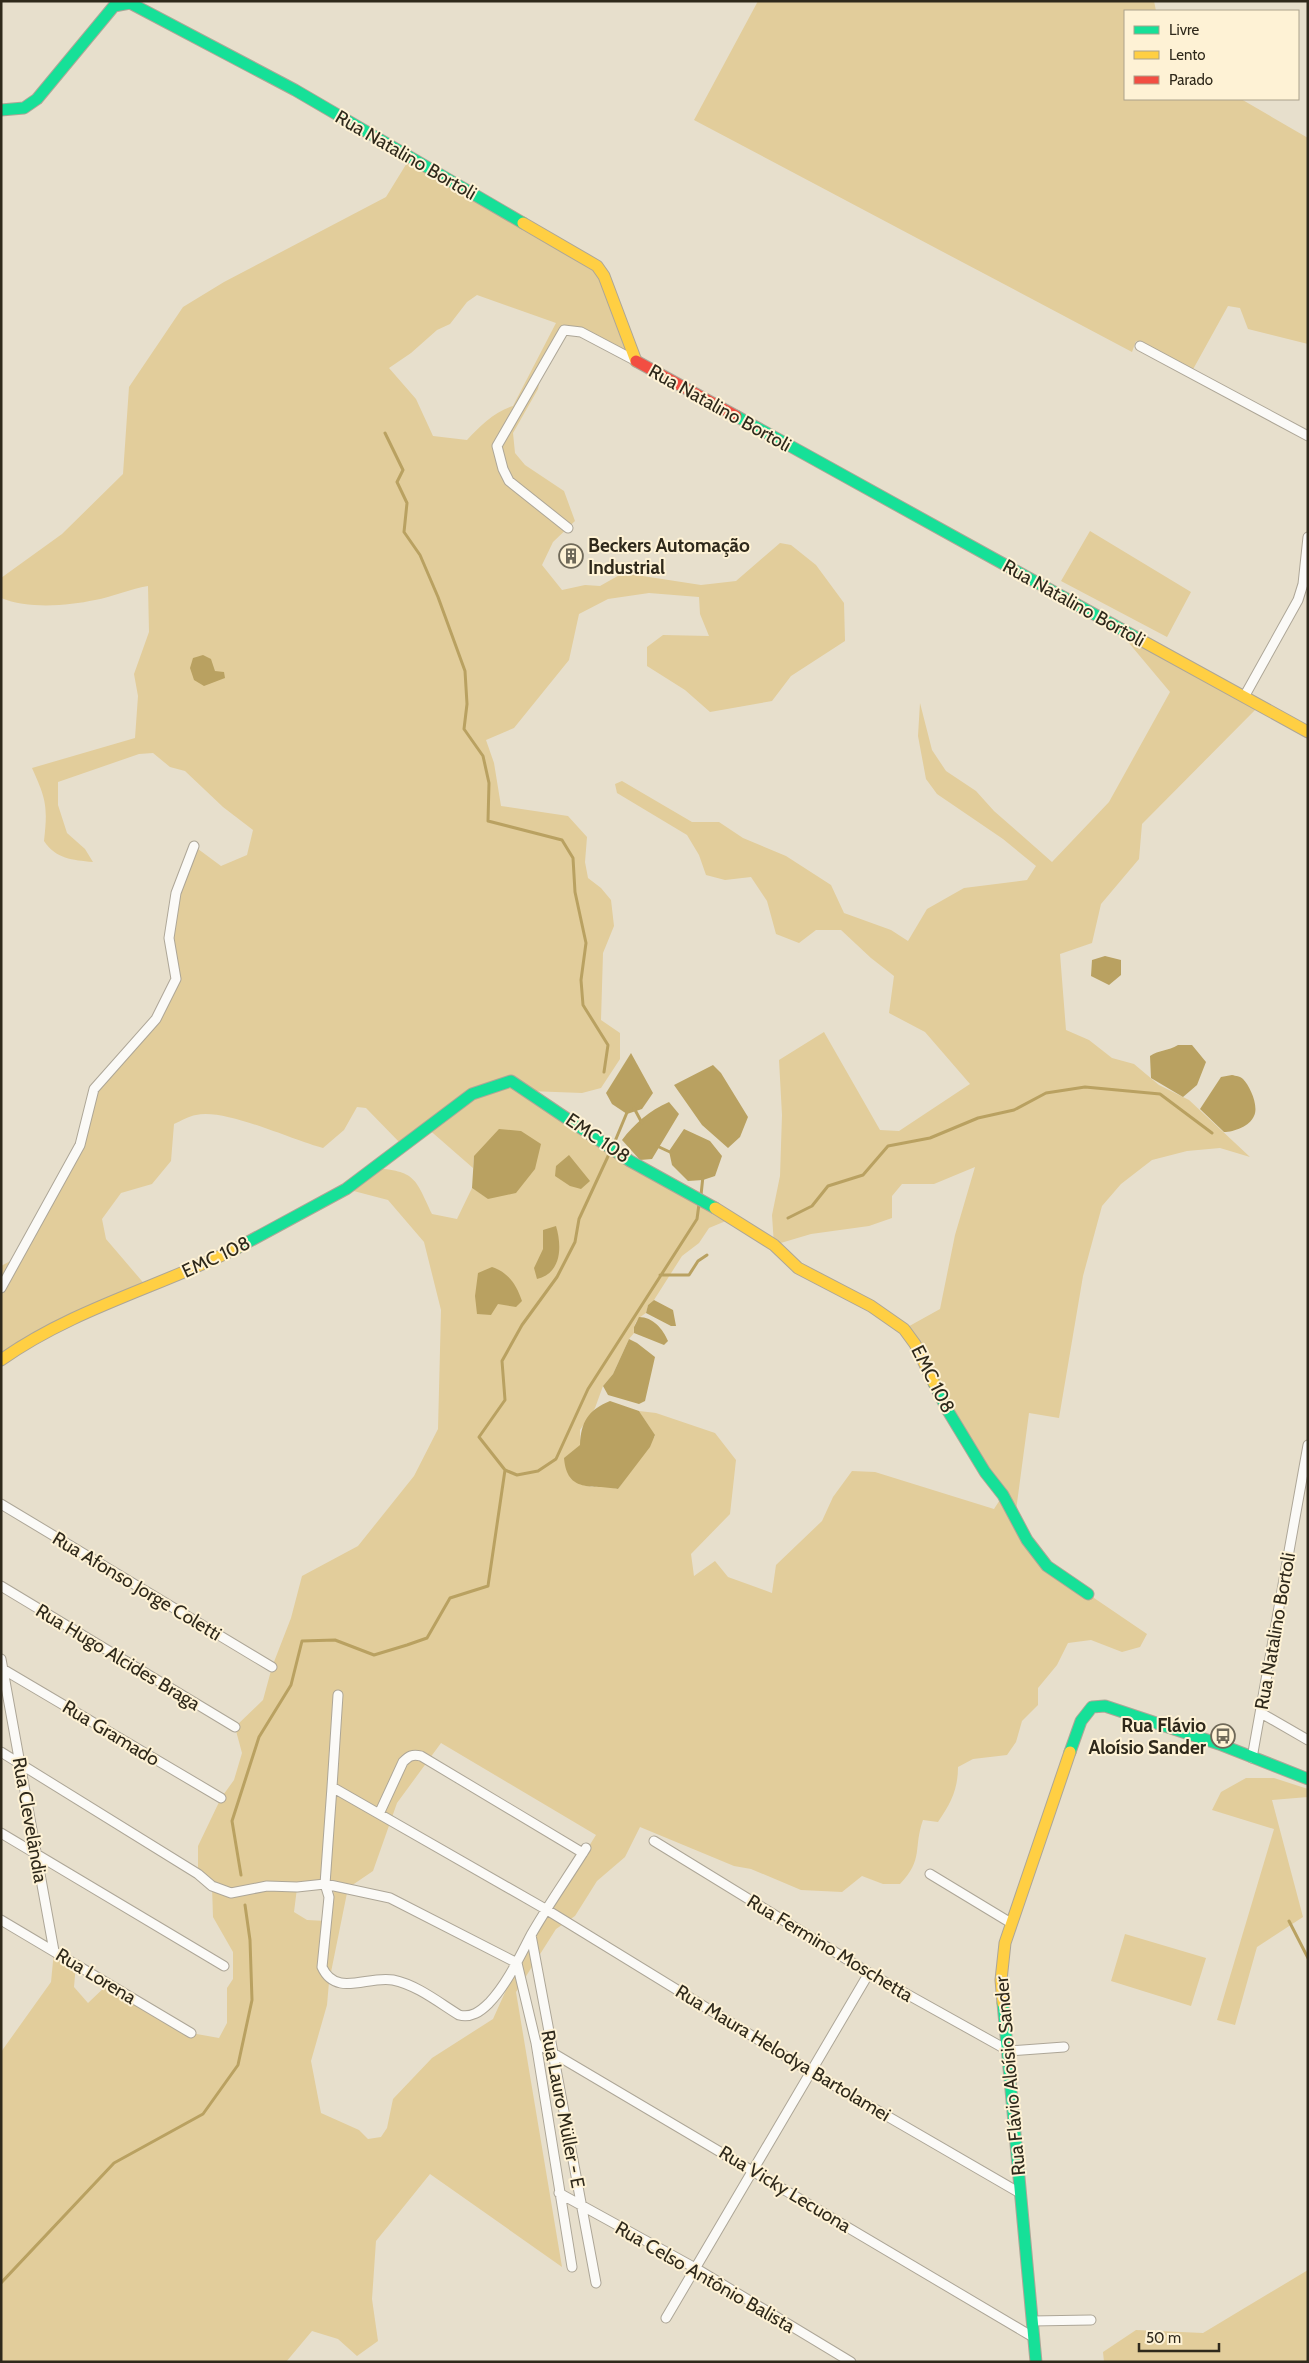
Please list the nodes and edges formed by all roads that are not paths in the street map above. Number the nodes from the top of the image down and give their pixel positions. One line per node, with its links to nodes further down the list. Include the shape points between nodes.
1 (1, 110): 3 (street, Rua Natalino Bortoli, via 24,108 38,99 114,6 130,3 295,90 597,266 604,276)
2 (1140, 346): 4 (street)
3 (636, 361): 5 (street, via 581,332 564,330 498,446 509,481); 7 (street, Rua Natalino Bortoli)
4 (1308, 436)
5 (568, 528)
6 (1308, 537): 7 (street, via 1298,600)
7 (1244, 697): 8 (street, Rua Natalino Bortoli)
8 (1308, 732)
9 (194, 846): 10 (street, via 176,893 169,938 176,978 156,1019 94,1089 80,1145)
10 (1, 1288)
11 (1, 1360): 15 (street, EMC 108, via 28,1340 106,1302 195,1269 267,1233 346,1189 472,1094 511,1081 630,1161 733,1218 774,1245 798,1268 871,1306 904,1329 915,1344 948,1411 1003,1495 1027,1540 1047,1566)
12 (1308, 1445): 20 (street, Rua Natalino Bortoli)
13 (1, 1504): 17 (street, Rua Afonso Jorge Coletti)
14 (1, 1586): 21 (street, Rua Hugo Alcides Braga)
15 (1088, 1594)
16 (1, 1659): 18 (street, Rua Clevelândia)
17 (272, 1667)
18 (2, 1668): 25 (street, Rua Clevelândia); 28 (street, Rua Gramado)
19 (338, 1695): 27 (street)
20 (1261, 1713): 22 (street); 24 (street, Rua Natalino Bortoli)
21 (236, 1727)
22 (1308, 1740)
23 (1, 1752): 25 (street)
24 (1252, 1758): 26 (street); 37 (street, Rua Flávio Aloísio Sander, via 1105,1706 1092,1707 1081,1721 1072,1743)
25 (19, 1762): 32 (street, Rua Clevelândia); 34 (street, via 198,1874 212,1886 232,1893 267,1886 297,1888)
26 (1308, 1779)
27 (332, 1787): 29 (street, Rua Maura Helodya Bartolamei); 34 (street)
28 (221, 1798)
29 (379, 1814): 35 (street, Rua Maura Helodya Bartolamei); 35 (street, via 403,1762 409,1756 421,1756 585,1850)
30 (1, 1833): 32 (street)
31 (654, 1841): 42 (street, Rua Fermino Moschetta)
32 (35, 1853): 39 (street, Rua Clevelândia); 41 (street)
33 (930, 1874): 37 (street)
34 (325, 1884): 40 (street, via 390,1898); 40 (street, via 329,1897 322,1967 326,1975 342,1984 391,1980 410,1986 468,2017 489,2002)
35 (547, 1910): 38 (street); 48 (street, Rua Maura Helodya Bartolamei)
36 (1, 1920): 39 (street, Rua Lorena)
37 (1011, 1923): 46 (street, Rua Flávio Aloísio Sander, via 1002,1959 1001,1980)
38 (531, 1936): 40 (street); 47 (street, Rua Lauro Müller - E)
39 (54, 1950): 43 (street, Rua Lorena)
40 (517, 1963): 44 (street, Rua Lauro Müller - E)
41 (224, 1966)
42 (869, 1973): 46 (street, Rua Fermino Moschetta); 48 (street)
43 (191, 2033)
44 (536, 2043): 47 (street, Rua Vicky Lecuona); 50 (street, Rua Lauro Müller - E)
45 (1064, 2047): 46 (street)
46 (1009, 2052): 51 (street, Rua Flávio Aloísio Sander)
47 (552, 2054): 49 (street, Rua Vicky Lecuona); 52 (street, Rua Lauro Müller - E)
48 (812, 2072): 49 (street); 51 (street, Rua Maura Helodya Bartolamei)
49 (754, 2170): 54 (street); 59 (street, Rua Vicky Lecuona)
50 (559, 2193): 52 (street, Rua Celso Antônio Balista); 53 (street, Rua Lauro Müller - E)
51 (1020, 2194): 58 (street, Rua Flávio Aloísio Sander)
52 (581, 2206): 54 (street, Rua Celso Antônio Balista); 55 (street, Rua Lauro Müller - E)
53 (572, 2267)
54 (696, 2269): 56 (street); 60 (street, Rua Celso Antônio Balista)
55 (596, 2283)
56 (666, 2318)
57 (1091, 2320): 58 (street)
58 (1032, 2321): 59 (street, Rua Flávio Aloísio Sander)
59 (1033, 2337): 61 (street, Rua Flávio Aloísio Sander)
60 (851, 2362)
61 (1036, 2362)

